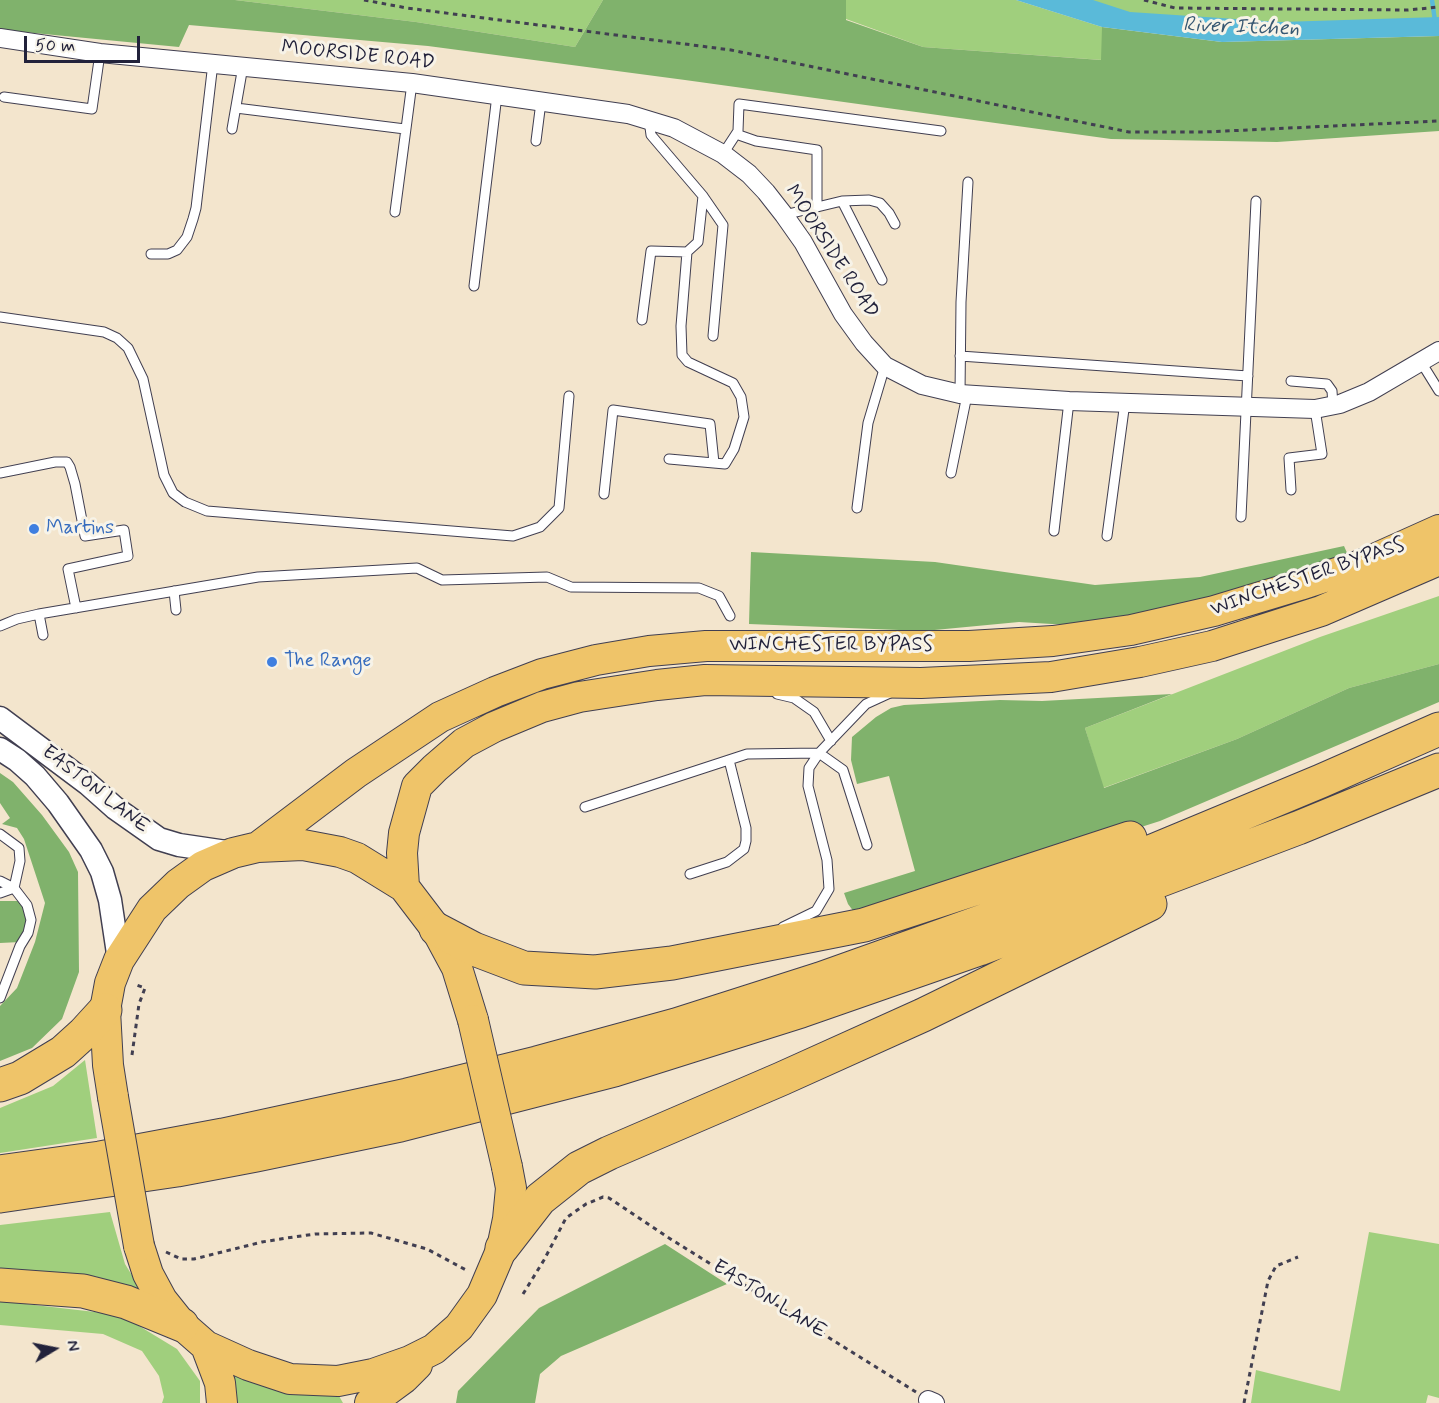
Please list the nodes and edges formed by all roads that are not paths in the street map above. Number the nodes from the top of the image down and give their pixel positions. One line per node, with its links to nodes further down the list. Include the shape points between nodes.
1 (0, 38): 2 (street, MOORSIDE ROAD)
2 (100, 53): 3 (street, MOORSIDE ROAD); 7 (lane, via 92,109)
3 (213, 63): 4 (street, MOORSIDE ROAD); 26 (lane, via 193,219 177,250)
4 (243, 66): 5 (street, MOORSIDE ROAD); 9 (lane)
5 (412, 84): 6 (street, MOORSIDE ROAD); 12 (lane)
6 (497, 95): 8 (street, MOORSIDE ROAD); 28 (lane)
7 (4, 97)
8 (541, 102): 10 (street, MOORSIDE ROAD); 15 (lane)
9 (236, 108): 11 (lane); 12 (lane)
10 (649, 120): 16 (street, MOORSIDE ROAD, via 674,128); 18 (lane, via 651,135)
11 (232, 129)
12 (405, 129): 22 (lane)
13 (941, 131): 14 (lane, via 739,104)
14 (736, 134): 16 (lane); 21 (lane, via 817,150)
15 (536, 141)
16 (723, 154): 23 (street, MOORSIDE ROAD, via 748,174)
17 (968, 182): 33 (lane)
18 (703, 196): 25 (lane, via 698,242); 31 (lane, via 723,225)
19 (842, 201): 21 (lane); 24 (lane, via 880,203); 27 (lane)
20 (1256, 201): 36 (lane)
21 (817, 206): 23 (lane)
22 (395, 212)
23 (784, 214): 35 (street, MOORSIDE ROAD, via 843,314)
24 (895, 224)
25 (687, 252): 30 (lane, via 651,251); 46 (lane, via 682,355 688,362 733,383 744,417 734,449 724,464)
26 (151, 254)
27 (882, 280)
28 (474, 286)
29 (0, 317): 40 (lane, via 104,332 128,348 143,379 164,476 173,493 207,511 513,536 540,527 559,508)
30 (642, 320)
31 (713, 336)
32 (1439, 351): 34 (street, MOORSIDE ROAD)
33 (960, 356): 36 (lane); 39 (lane)
34 (1421, 362): 38 (lane); 44 (street, MOORSIDE ROAD, via 1369,392)
35 (885, 366): 39 (street, MOORSIDE ROAD, via 922,385); 51 (lane, via 868,423)
36 (1248, 376): 43 (lane)
37 (1291, 381): 44 (lane, via 1327,384 1332,391)
38 (1439, 391)
39 (963, 395): 41 (street, MOORSIDE ROAD); 48 (lane)
40 (568, 396)
41 (1069, 401): 42 (street, MOORSIDE ROAD); 54 (lane)
42 (1125, 402): 43 (street, MOORSIDE ROAD); 55 (lane)
43 (1246, 406): 44 (street, MOORSIDE ROAD); 52 (lane)
44 (1324, 407): 49 (lane, via 1322,454 1289,458)
45 (669, 459): 46 (lane)
46 (714, 463): 50 (lane, via 710,424 612,410)
47 (0, 473): 58 (lane, via 67,462 85,536 124,530 128,556 68,569)
48 (951, 473)
49 (1291, 490)
50 (604, 494)
51 (857, 508)
52 (1241, 517)
53 (1439, 530): 80 (highway, WINCHESTER BYPASS, via 1361,565 1300,585 1131,630 969,646 706,646 596,660 542,674 440,717)
54 (1054, 531)
55 (1107, 536)
56 (1439, 560): 65 (highway, WINCHESTER BYPASS, via 1321,610 1212,646 1051,677)
57 (174, 591): 58 (lane); 59 (lane); 61 (lane, via 258,577 417,568 442,580 547,577 571,587 699,588 719,596)
58 (76, 608): 60 (lane)
59 (176, 610)
60 (39, 614): 62 (lane); 63 (lane)
61 (730, 616)
62 (0, 626)
63 (43, 635)
64 (705, 680): 65 (highway, WINCHESTER BYPASS); 69 (lane, via 794,698 814,712); 83 (highway, WINCHESTER BYPASS, via 579,697 542,707 464,743 417,786 404,833)
65 (921, 683): 69 (lane, via 866,704)
66 (0, 718): 80 (street, EASTON LANE, via 159,839 179,845)
67 (1439, 720): 89 (highway, via 1405,729 1191,816 1085,854 864,925)
68 (1439, 729): 94 (highway, via 994,917 676,1025 407,1095 234,1133)
69 (831, 741): 71 (lane)
70 (0, 749): 90 (street, EASTON LANE, via 35,776 91,850 110,900)
71 (819, 753): 72 (lane, via 747,754); 73 (lane); 79 (lane, via 843,770)
72 (729, 760): 76 (lane); 81 (lane, via 746,828 744,849 727,862)
73 (809, 768): 75 (lane); 87 (lane, via 808,786 827,860 829,889 816,911)
74 (1439, 771): 77 (highway)
75 (800, 778)
76 (585, 807)
77 (1298, 828): 95 (highway, via 980,949 614,1070 400,1125 177,1170); 96 (highway, via 923,1014 579,1168 540,1199)
78 (1, 836): 84 (lane, via 19,848)
79 (867, 845)
80 (245, 850): 83 (highway, via 303,846 340,852); 90 (highway, via 203,866 152,909)
81 (690, 874)
82 (0, 881): 84 (lane)
83 (404, 887): 86 (highway)
84 (14, 888): 85 (lane); 91 (lane, via 27,905 31,920)
85 (0, 892)
86 (436, 929): 89 (highway, via 524,968 595,972); 96 (highway, bridge, via 457,968 473,1020 507,1167 511,1188)
87 (777, 930)
88 (768, 934): 89 (lane)
89 (730, 953)
90 (125, 972): 92 (highway, via 110,983)
91 (0, 998)
92 (105, 1010): 93 (highway, via 63,1052); 98 (highway, bridge, via 113,1097 150,1247 148,1274)
93 (0, 1086)
94 (0, 1172)
95 (0, 1196)
96 (501, 1248): 100 (highway, via 482,1295 459,1327)
97 (0, 1285): 98 (highway, via 83,1291 126,1302)
98 (182, 1325): 99 (highway)
99 (206, 1346): 100 (highway, via 290,1379 338,1381 373,1374); 101 (highway, via 220,1383)
100 (434, 1349): 102 (highway)
101 (222, 1403)
102 (370, 1403)

